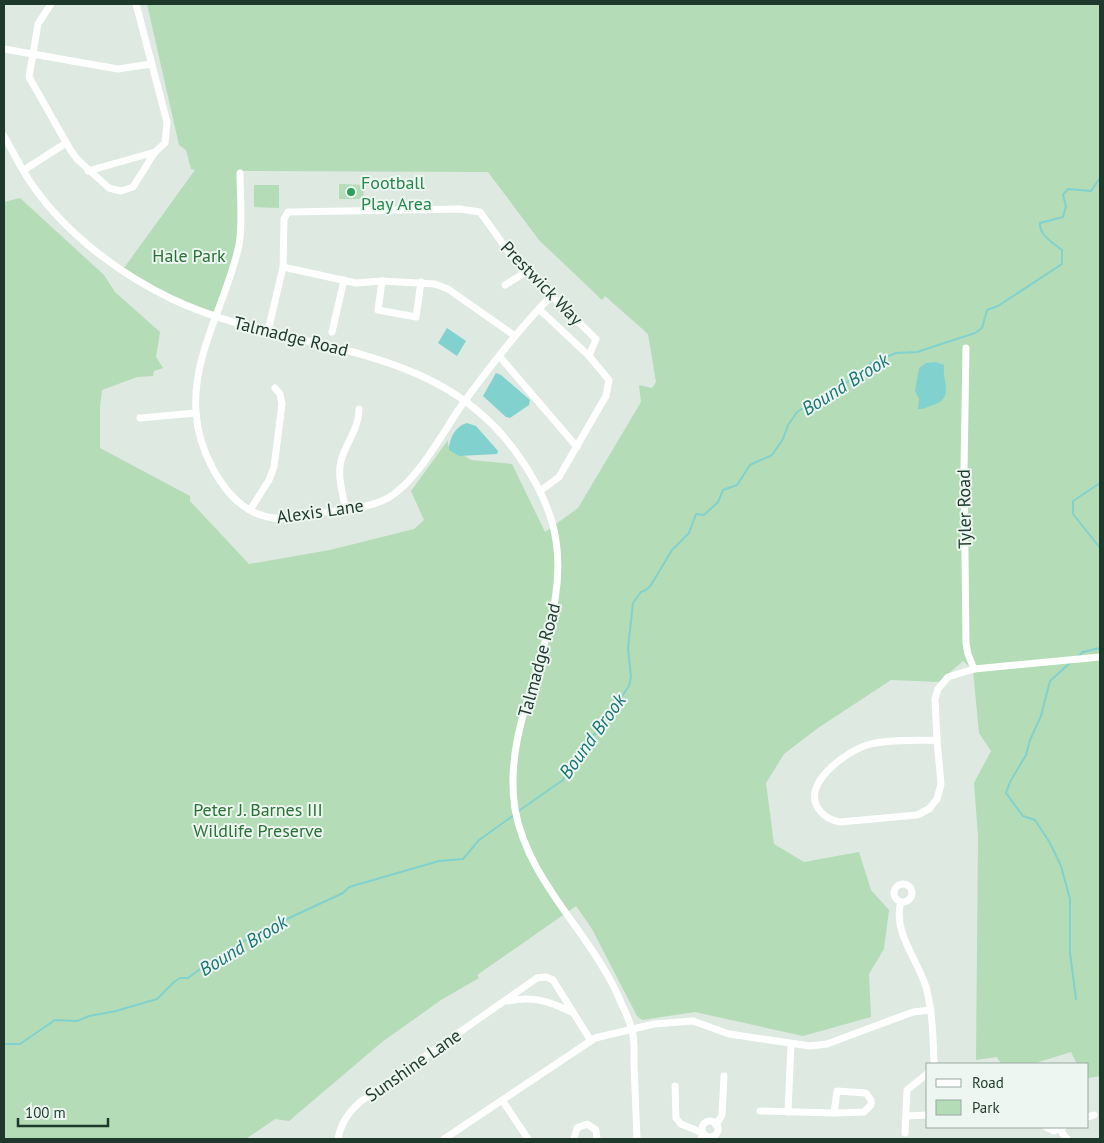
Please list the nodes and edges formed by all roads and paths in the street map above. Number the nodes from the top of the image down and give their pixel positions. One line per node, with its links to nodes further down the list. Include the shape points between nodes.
1 (51, 4): 4 (street, via 38,24)
2 (136, 4): 5 (street)
3 (4, 49): 4 (street)
4 (32, 53): 5 (street, via 118,69); 7 (street, via 29,77)
5 (151, 64): 8 (street, via 167,122 165,142)
6 (4, 136): 9 (street, Talmadge Road)
7 (66, 143): 9 (street); 10 (street)
8 (155, 152): 10 (street); 10 (street, via 133,187 121,191 109,188)
9 (24, 170): 20 (street, Talmadge Road, via 44,201 101,255 149,287)
10 (88, 170)
11 (240, 173): 20 (street, Alexis Lane, via 239,243)
12 (283, 267): 13 (street, Prestwick Way, via 284,219 288,212 460,209 484,214); 14 (street); 21 (street, Prestwick Way)
13 (526, 272): 17 (street); 18 (street, Prestwick Way)
14 (344, 280): 15 (street, via 356,283); 22 (street)
15 (382, 281): 16 (street); 16 (street, via 378,310 416,317)
16 (421, 282): 23 (street, via 448,289)
17 (505, 285)
18 (551, 296): 19 (street, Alexis Lane); 25 (street, Prestwick Way, via 596,338)
19 (539, 309): 23 (street, Alexis Lane); 25 (street)
20 (216, 317): 21 (street, Talmadge Road); 30 (street, Alexis Lane, via 196,381)
21 (268, 331): 28 (street, Talmadge Road, via 393,363 427,378)
22 (332, 332)
23 (515, 336): 26 (street, Alexis Lane)
24 (966, 348): 37 (street, Tyler Road, via 966,643)
25 (590, 356): 32 (street, via 609,380 606,396)
26 (500, 357): 28 (street, Alexis Lane); 32 (street)
27 (275, 388): 35 (street, via 282,404 274,467)
28 (465, 401): 33 (street, Talmadge Road, via 505,438); 34 (street, Alexis Lane, via 425,458 393,495 378,503)
29 (359, 408): 34 (street, via 357,427 341,462)
30 (196, 413): 31 (street); 35 (street, Alexis Lane, via 202,440 213,466 230,492)
31 (140, 418)
32 (577, 447): 33 (street, via 559,477)
33 (540, 490): 43 (street, Talmadge Road, via 556,538 556,599 515,755 515,806 524,842 554,894 605,968)
34 (346, 508): 35 (street, Alexis Lane, via 284,520)
35 (250, 510)
36 (1100, 657): 37 (street)
37 (974, 669): 38 (street, via 948,677 938,689 935,699)
38 (937, 740): 38 (street, via 940,793 929,809 917,815 840,822 821,812 815,800 820,779 855,751 872,744)
39 (901, 902): 41 (street, via 898,920 919,968)
40 (503, 1002): 42 (street, Sunshine Lane, via 538,998); 42 (street, Sunshine Lane, via 537,978 546,977 553,980); 61 (street, Sunshine Lane, via 360,1102 342,1123)
41 (931, 1010): 45 (street, via 914,1012 827,1044); 46 (street, via 935,1036)
42 (573, 1013): 44 (street, Sunshine Lane)
43 (632, 1031): 44 (street); 45 (street, via 654,1024 693,1021 728,1034); 66 (street, Talmadge Road)
44 (591, 1041): 50 (street)
45 (791, 1044): 52 (street)
46 (934, 1063)
47 (926, 1075): 55 (street, via 907,1090)
48 (724, 1076): 56 (street, via 722,1114)
49 (675, 1086): 60 (street, via 676,1118)
50 (502, 1100): 62 (street); 63 (street)
51 (760, 1111): 52 (street)
52 (788, 1112): 53 (street)
53 (834, 1113): 53 (street, via 864,1112 869,1109 871,1100 866,1093 837,1091)
54 (926, 1115): 55 (street)
55 (906, 1116): 59 (street)
56 (716, 1125): 60 (street, via 714,1135); 60 (street, via 705,1123)
57 (1047, 1128): 58 (street, via 1051,1131)
58 (1058, 1128)
59 (905, 1133)
60 (702, 1136)
61 (338, 1139)
62 (444, 1139)
63 (528, 1139)
64 (574, 1139): 65 (street, via 577,1128 587,1124 596,1130)
65 (597, 1139)
66 (637, 1139)

